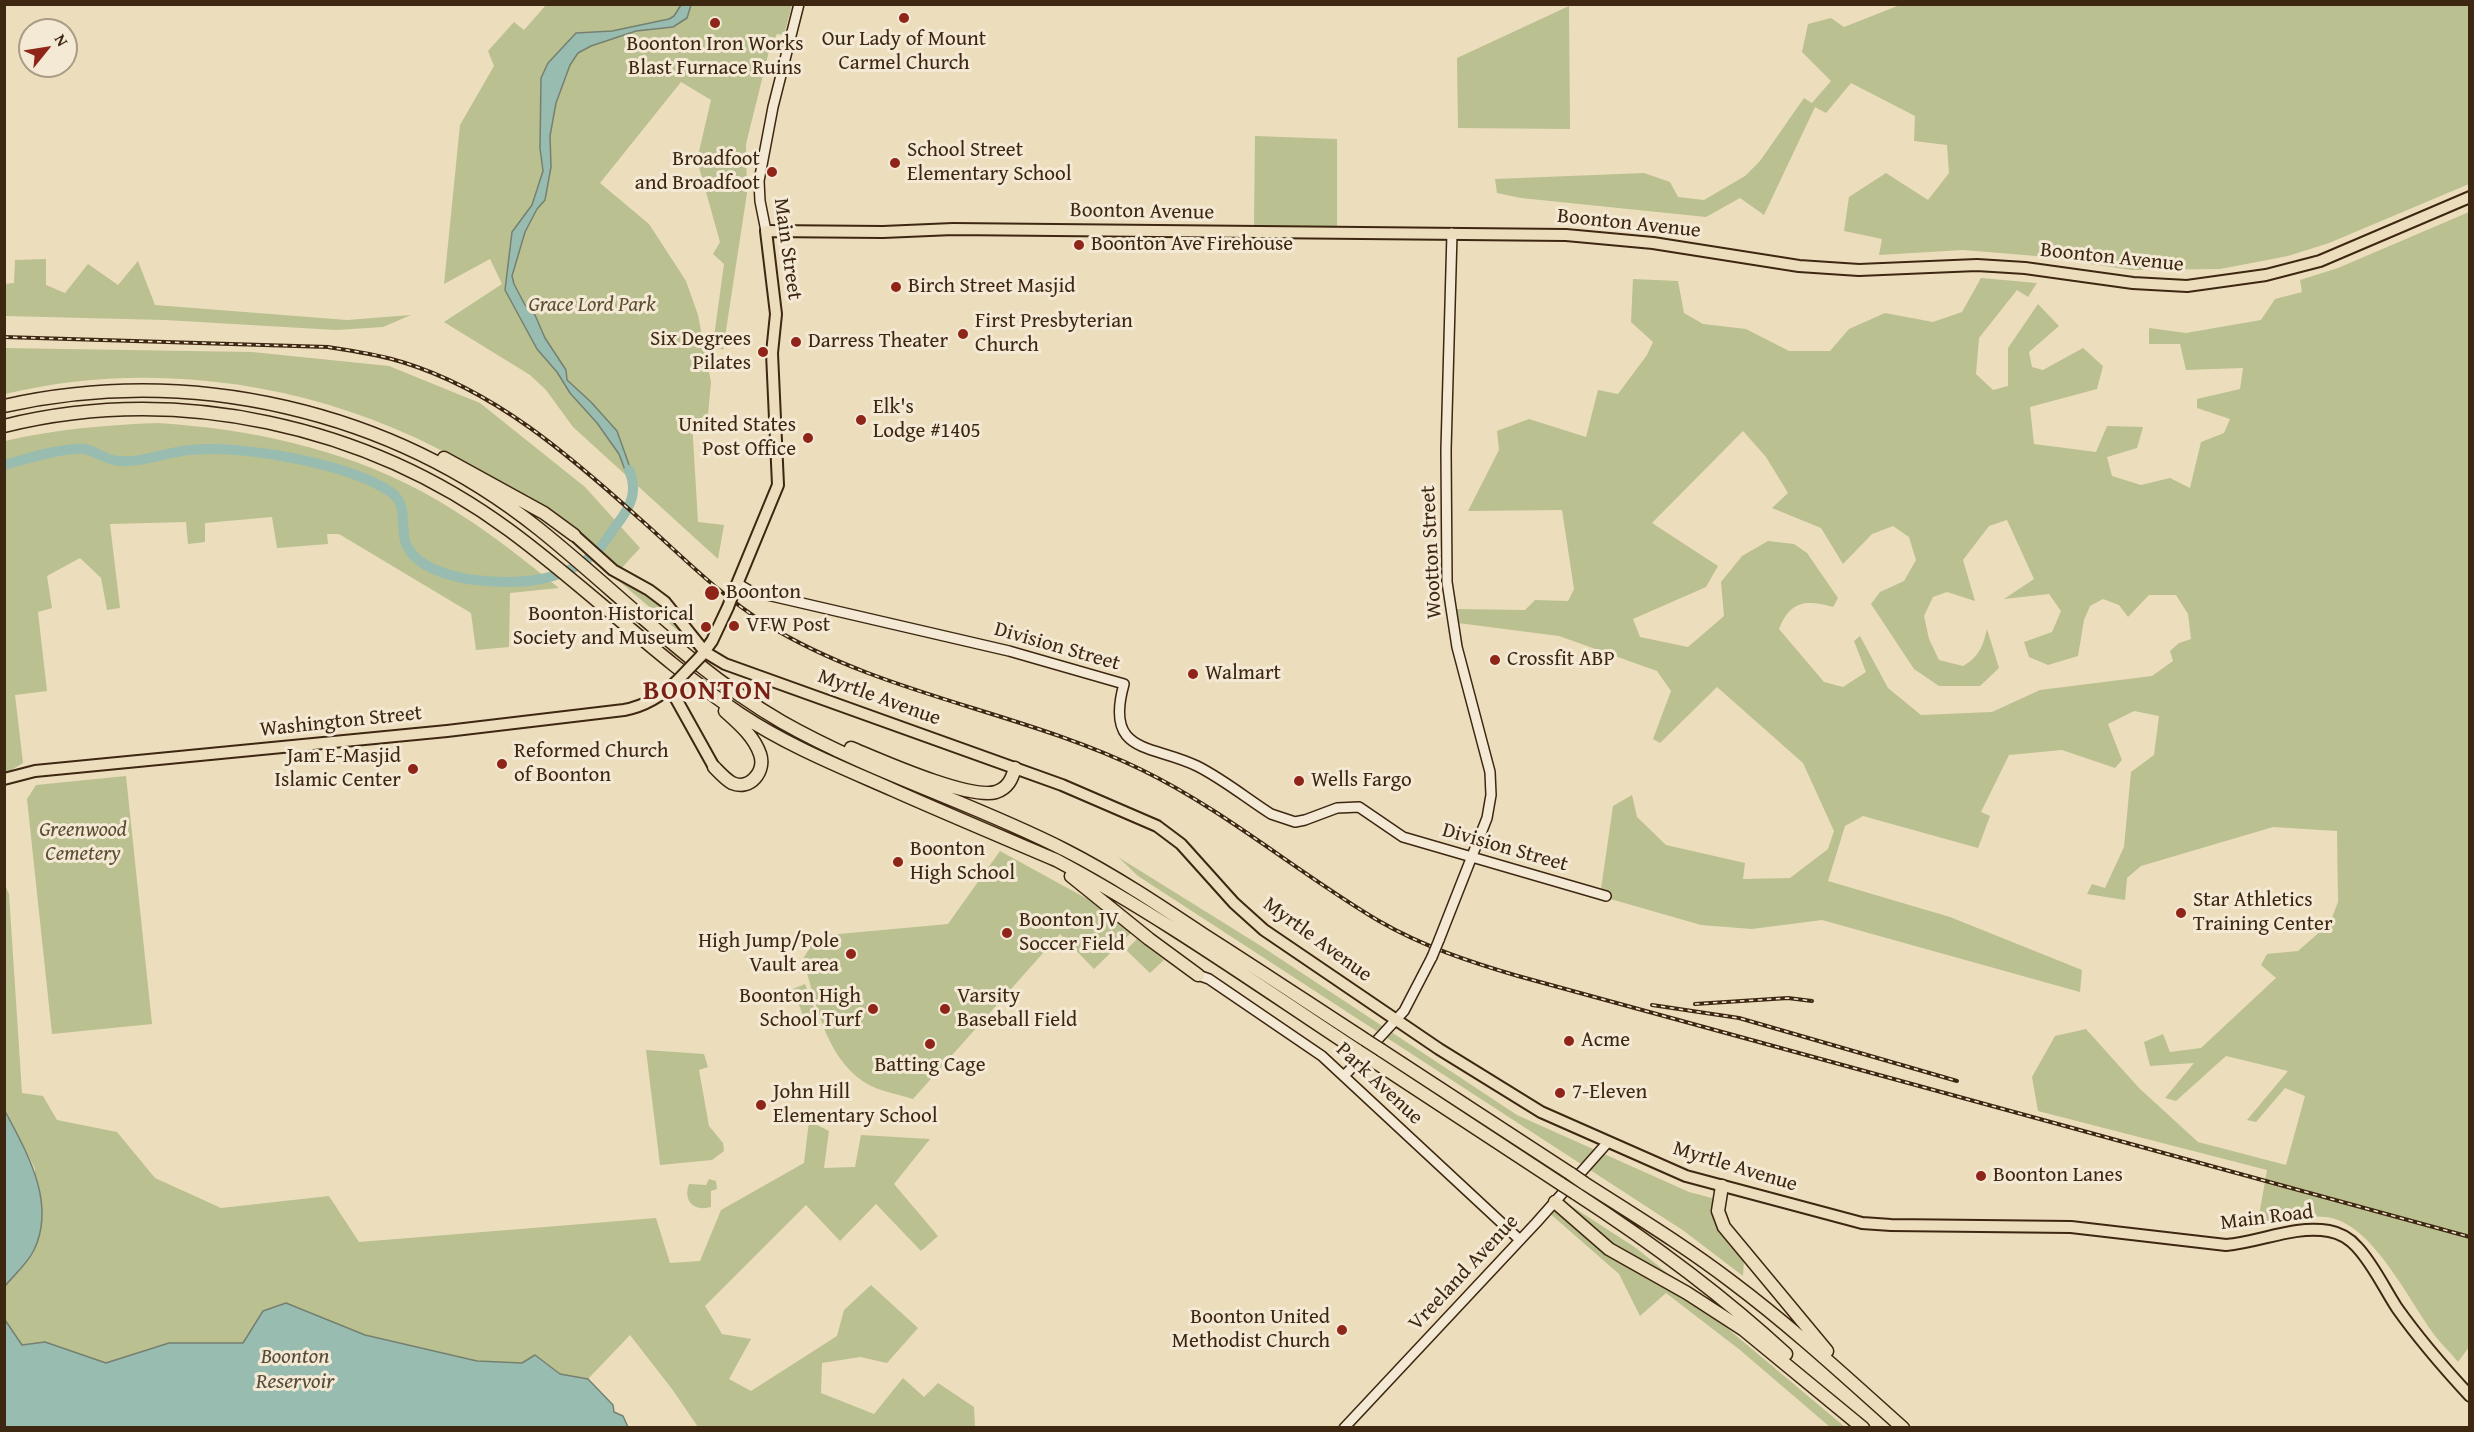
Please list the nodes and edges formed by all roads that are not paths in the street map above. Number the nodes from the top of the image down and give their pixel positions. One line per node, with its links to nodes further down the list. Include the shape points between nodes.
1 (799, 4): 3 (street, Main Street, via 759,181)
2 (2469, 197): 4 (main road, Boonton Avenue, via 2320,261 2266,275 2187,286 1977,265 1859,270 1799,266 1617,239)
3 (766, 231): 4 (main road, Boonton Avenue); 9 (main road, Main Street, via 776,314 772,354 778,485)
4 (1452, 233): 17 (street, Wootton Street, via 1446,450 1448,582 1462,670 1491,783 1488,812)
5 (244, 398): 6 (highway, via 115,391); 8 (highway, via 327,412 393,434 554,519); 13 (highway, via 340,421 420,454 504,503 712,676)
6 (4, 406)
7 (4, 426): 11 (highway, via 74,413 148,410 221,414 294,428 364,450 421,475 494,519)
8 (580, 541): 10 (main road, Myrtle Avenue, via 605,564 665,602)
9 (736, 586): 10 (main road, Main Street, bridge); 17 (street, Division Street, via 1009,651 1124,684 1119,710 1129,738 1149,750 1203,770 1274,816 1300,821 1336,808 1359,807 1403,837)
10 (703, 654): 12 (main road, Main Street, bridge); 15 (main road, Myrtle Avenue)
11 (669, 659): 14 (highway, via 744,730 761,755 757,777 742,785 732,783); 18 (highway, via 740,714 796,747)
12 (670, 688): 14 (main road); 16 (main road, Washington Street, via 648,703 624,710 35,771)
13 (814, 739): 15 (highway, via 828,739 915,773 983,793 1002,790); 31 (highway, bridge, via 1040,838 1164,908 1696,1256 1791,1329)
14 (714, 767)
15 (1015, 768): 21 (main road, Myrtle Avenue, via 1077,790 1169,834 1264,930)
16 (8, 778)
17 (1472, 856): 19 (street, Division Street); 21 (street, Wootton Street, bridge, via 1432,957)
18 (1056, 861): 20 (highway, via 1137,930); 30 (highway, bridge, via 1138,908 1652,1244 1720,1296)
19 (1606, 896)
20 (1198, 975): 22 (street, Park Avenue, via 1289,1032)
21 (1397, 1020): 22 (street, Wootton Street); 23 (main road, Myrtle Avenue, via 1526,1104)
22 (1345, 1075): 27 (street, Park Avenue)
23 (1608, 1142): 24 (main road, Myrtle Avenue, via 1674,1172); 25 (street, Vreeland Avenue)
24 (1722, 1186): 26 (main road, Myrtle Avenue, via 1862,1223); 31 (highway, via 1718,1211 1729,1233 1817,1341)
25 (1555, 1203): 27 (street, Vreeland Avenue); 30 (highway, via 1609,1249 1744,1330)
26 (2028, 1225): 28 (main road, Main Road, via 2106,1229 2214,1245 2240,1244 2307,1230 2340,1234 2358,1247 2399,1311)
27 (1520, 1240): 29 (street, Vreeland Avenue)
28 (2469, 1396)
29 (1344, 1428)
30 (1863, 1428)
31 (1904, 1428)

